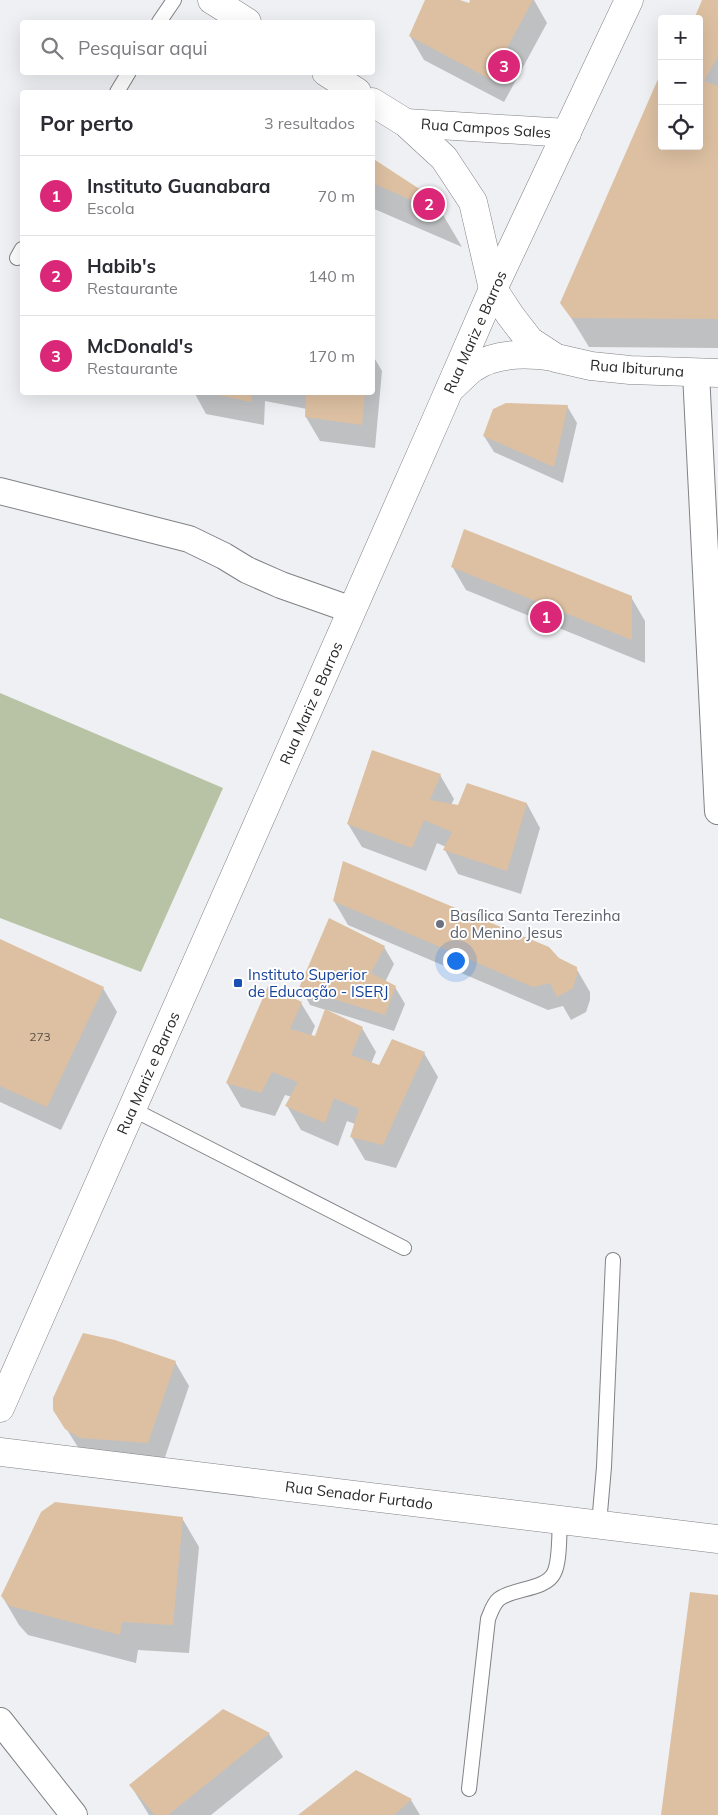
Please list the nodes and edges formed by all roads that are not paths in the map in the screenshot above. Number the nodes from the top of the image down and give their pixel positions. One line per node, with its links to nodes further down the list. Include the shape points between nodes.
1 (174, 0): 4 (lane)
2 (212, 0): 5 (street)
3 (629, 0): 12 (street, Rua Mariz e Barros)
4 (160, 20)
5 (244, 20)
6 (127, 75): 8 (lane)
7 (331, 75): 9 (street)
8 (118, 90)
9 (354, 90)
10 (375, 104): 11 (street, Rua Campos Sales)
11 (406, 123): 12 (street, Rua Campos Sales); 13 (street, Rua Campos Sales, via 444,158 473,202)
12 (567, 133): 13 (street, Rua Mariz e Barros)
13 (493, 289): 14 (street, Rua Ibituruna, via 530,341); 16 (street, Rua Mariz e Barros)
14 (556, 358): 15 (street, Rua Ibituruna, via 630,370); 16 (street, Rua Ibituruna, via 537,354 499,356 474,368)
15 (707, 373): 19 (street)
16 (450, 388): 18 (street, Rua Mariz e Barros)
17 (0, 490): 18 (street, via 189,540 281,585)
18 (352, 610): 20 (street, Rua Mariz e Barros)
19 (718, 811)
20 (132, 1109): 21 (lane); 23 (street, Rua Mariz e Barros)
21 (404, 1248)
22 (613, 1260): 26 (lane)
23 (0, 1408)
24 (0, 1452): 25 (street, Rua Senador Furtado)
25 (560, 1520): 26 (street, Rua Senador Furtado); 29 (lane, via 557,1567 553,1576 500,1599 488,1619)
26 (599, 1524): 27 (street, Rua Senador Furtado)
27 (718, 1539)
28 (0, 1721): 30 (street)
29 (469, 1789)
30 (74, 1815)

